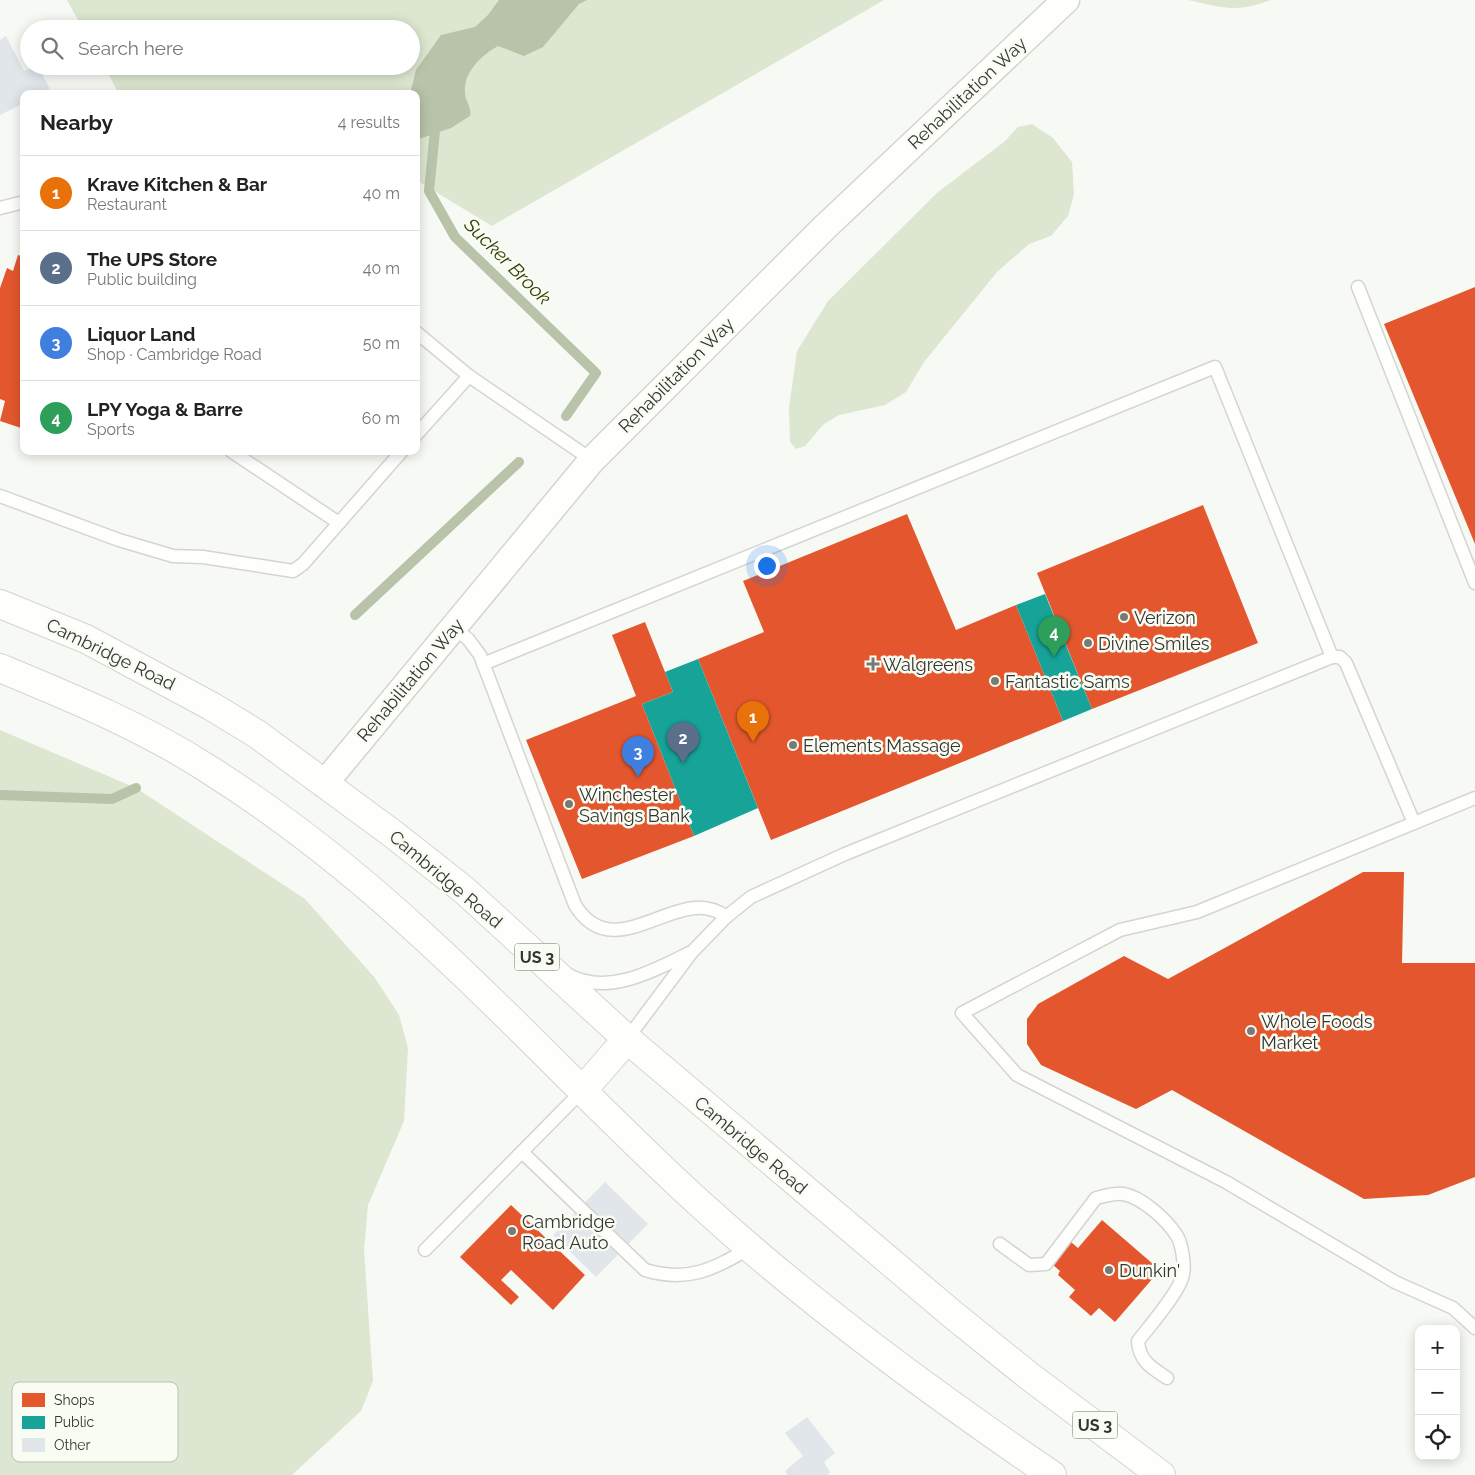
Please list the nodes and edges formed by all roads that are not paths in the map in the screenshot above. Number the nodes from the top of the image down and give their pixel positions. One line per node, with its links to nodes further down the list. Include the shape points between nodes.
1 (1066, 0): 10 (street, Rehabilitation Way, via 824,228)
2 (20, 203): 3 (lane)
3 (0, 208)
4 (1358, 287): 13 (lane)
5 (420, 335): 6 (lane)
6 (469, 376): 7 (lane); 10 (lane)
7 (420, 431)
8 (237, 455): 12 (lane)
9 (398, 455): 12 (lane)
10 (592, 460): 15 (street, Rehabilitation Way)
11 (0, 496): 12 (lane, via 119,540 173,556 280,570 293,571 303,564)
12 (339, 523)
13 (1475, 583)
14 (0, 604): 19 (highway, Cambridge Road / US 3, via 86,639 165,680 257,734)
15 (453, 628): 17 (lane, via 473,644); 19 (street, Rehabilitation Way)
16 (1332, 657): 17 (lane, via 1215,367); 21 (lane, via 1340,657 1346,663); 22 (lane, via 845,854 752,897)
17 (483, 664): 22 (lane, via 575,905 584,917 597,928 613,930 702,906 717,909)
18 (0, 668): 26 (highway, via 155,738 204,766 273,813 352,874 423,936)
19 (324, 784): 24 (highway, Cambridge Road / US 3, via 464,890)
20 (1475, 798): 21 (lane)
21 (1414, 823): 31 (lane, via 1197,912 1120,930 962,1014 1017,1075 1218,1178 1395,1282 1453,1308)
22 (726, 916): 23 (lane)
23 (692, 952): 24 (lane, via 652,972 624,981 599,983 575,978); 25 (lane)
24 (533, 954): 25 (highway, Cambridge Road / US 3)
25 (627, 1039): 26 (highway); 36 (highway, Cambridge Road / US 3, via 1029,1376)
26 (582, 1091): 27 (lane); 29 (highway)
27 (522, 1152): 29 (lane, via 645,1270 665,1276 687,1275 714,1269); 30 (lane)
28 (1000, 1244): 32 (lane, via 1029,1265 1046,1264 1096,1198 1123,1194 1138,1200 1178,1237 1182,1256 1184,1274 1178,1286 1138,1341 1138,1350 1146,1363)
29 (750, 1248): 33 (highway)
30 (425, 1250)
31 (1475, 1328)
32 (1167, 1378)
33 (958, 1411): 34 (street); 35 (highway)
34 (1034, 1475)
35 (1052, 1475)
36 (1161, 1475)

